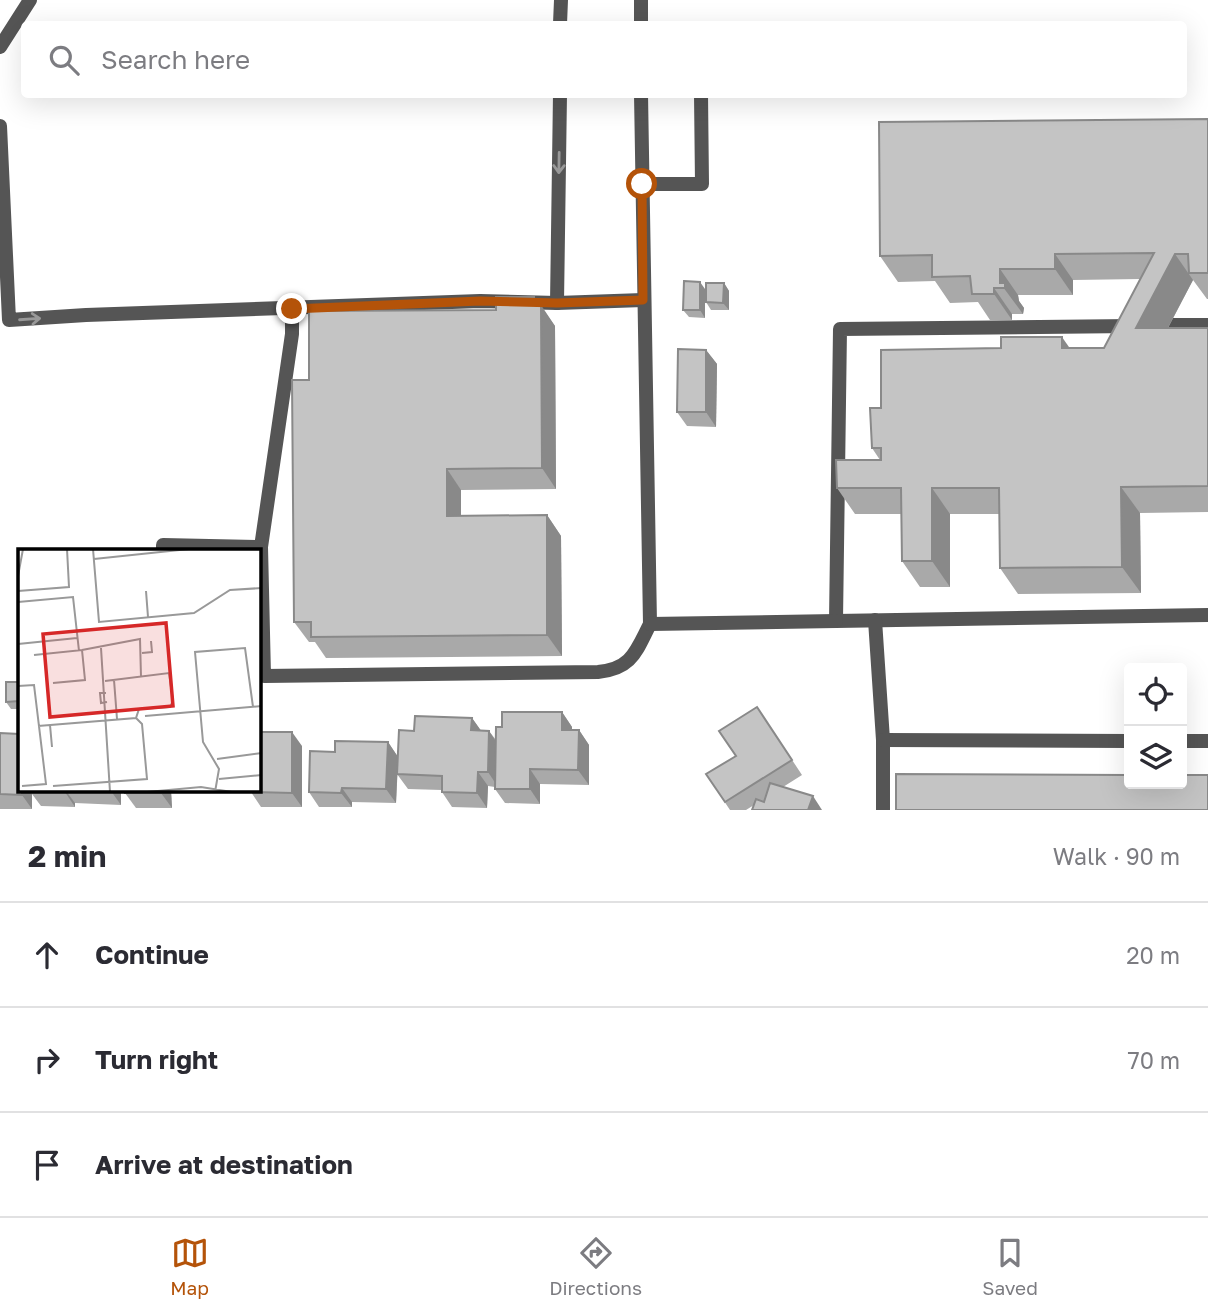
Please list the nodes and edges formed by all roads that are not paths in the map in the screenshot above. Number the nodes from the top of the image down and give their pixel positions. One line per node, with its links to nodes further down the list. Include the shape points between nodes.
1 (30, 0): 6 (lane)
2 (561, 0): 4 (lane)
3 (641, 0): 5 (lane)
4 (560, 21)
5 (641, 21)
6 (0, 47)
7 (560, 98): 13 (lane, one-way to 13)
8 (641, 98): 11 (lane)
9 (701, 98): 11 (lane, via 702,184)
10 (0, 126): 14 (lane, one-way to 14, via 9,320)
11 (642, 184): 12 (lane)
12 (643, 300): 13 (lane); 23 (lane)
13 (557, 303): 14 (lane, via 480,301)
14 (292, 309): 18 (lane)
15 (1147, 326): 22 (lane, via 840,329)
16 (1169, 326): 17 (lane)
17 (1208, 326)
18 (261, 547): 19 (lane, via 163,545); 23 (lane, via 264,676 614,671 630,660)
19 (163, 549)
20 (1208, 615): 21 (lane)
21 (874, 620): 22 (lane); 24 (lane)
22 (836, 621): 23 (lane)
23 (650, 624)
24 (883, 740): 25 (lane); 28 (lane)
25 (1124, 741)
26 (1187, 741): 27 (lane)
27 (1208, 741)
28 (883, 810)

